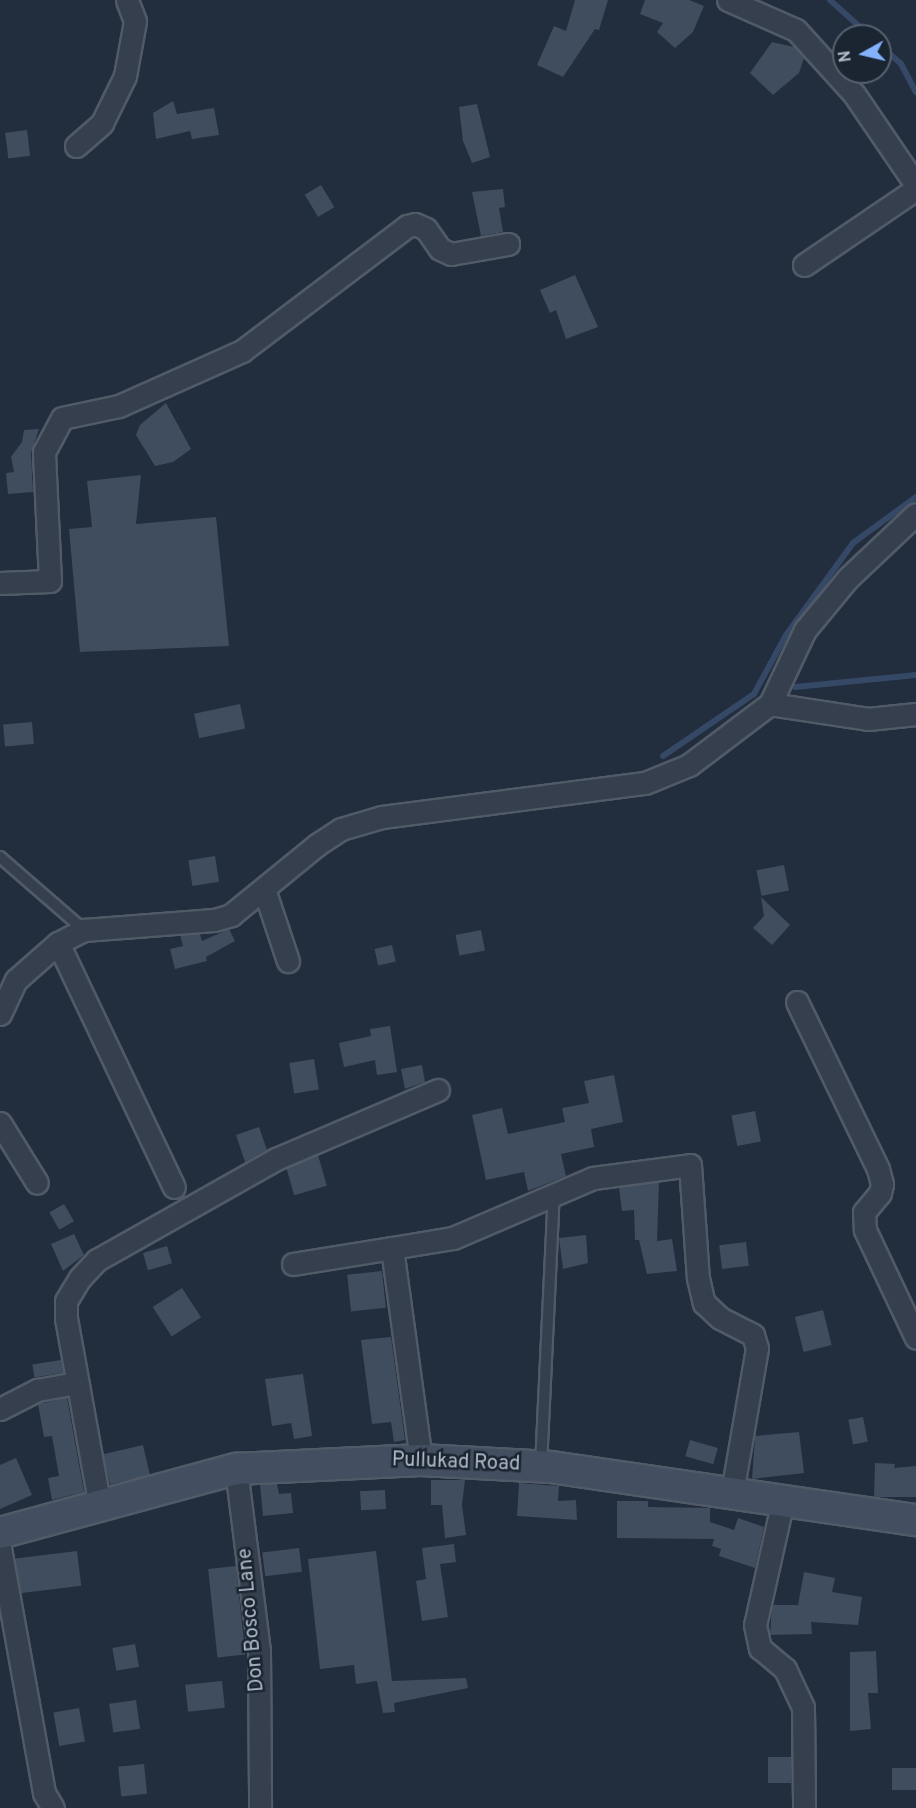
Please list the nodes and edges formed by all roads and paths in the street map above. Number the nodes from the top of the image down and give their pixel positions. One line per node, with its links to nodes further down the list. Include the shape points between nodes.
1 (128, 0): 3 (street, via 135,21 125,76 102,123)
2 (728, 0): 4 (street, via 796,30 854,94)
3 (76, 146)
4 (916, 187): 6 (street)
5 (508, 244): 8 (street, via 450,254 440,249 426,229 415,224 407,226 242,351 119,406 62,418 44,452 50,581)
6 (804, 265)
7 (916, 514): 9 (street, via 848,578 805,630)
8 (0, 583)
9 (770, 704): 10 (street, via 868,719); 12 (street, via 689,765 666,777 645,783 382,817 341,829)
10 (916, 714)
11 (0, 857): 13 (lane)
12 (264, 889): 13 (street, via 231,915 214,920); 15 (street)
13 (84, 930): 14 (street)
14 (58, 943): 17 (street, via 16,980); 21 (street)
15 (288, 961)
16 (797, 1002): 25 (street, via 878,1168 882,1184 880,1193 864,1212 865,1230)
17 (0, 1014)
18 (438, 1090): 26 (street, via 276,1159 97,1260 66,1301)
19 (0, 1123): 20 (street)
20 (37, 1183)
21 (174, 1187)
22 (554, 1195): 23 (street, via 453,1238); 29 (lane); 31 (street, via 593,1178 690,1165 698,1278 704,1303 720,1318 753,1335 757,1348)
23 (392, 1248): 24 (street); 28 (street)
24 (293, 1263)
25 (916, 1338)
26 (77, 1383): 27 (street, via 37,1390); 33 (street)
27 (0, 1409)
28 (421, 1460): 29 (street, Pullukad Road); 30 (street, Pullukad Road)
29 (541, 1466): 31 (street, Pullukad Road)
30 (236, 1469): 33 (street, Pullukad Road); 38 (street, Don Bosco Lane, via 259,1650)
31 (732, 1492): 32 (street, Pullukad Road)
32 (783, 1500): 34 (street, Pullukad Road); 39 (street, via 755,1625 760,1648 785,1669 803,1707)
33 (100, 1507): 35 (street, Pullukad Road)
34 (916, 1520)
35 (0, 1533)
36 (0, 1548): 37 (street, via 44,1793)
37 (53, 1808)
38 (260, 1808)
39 (804, 1808)

